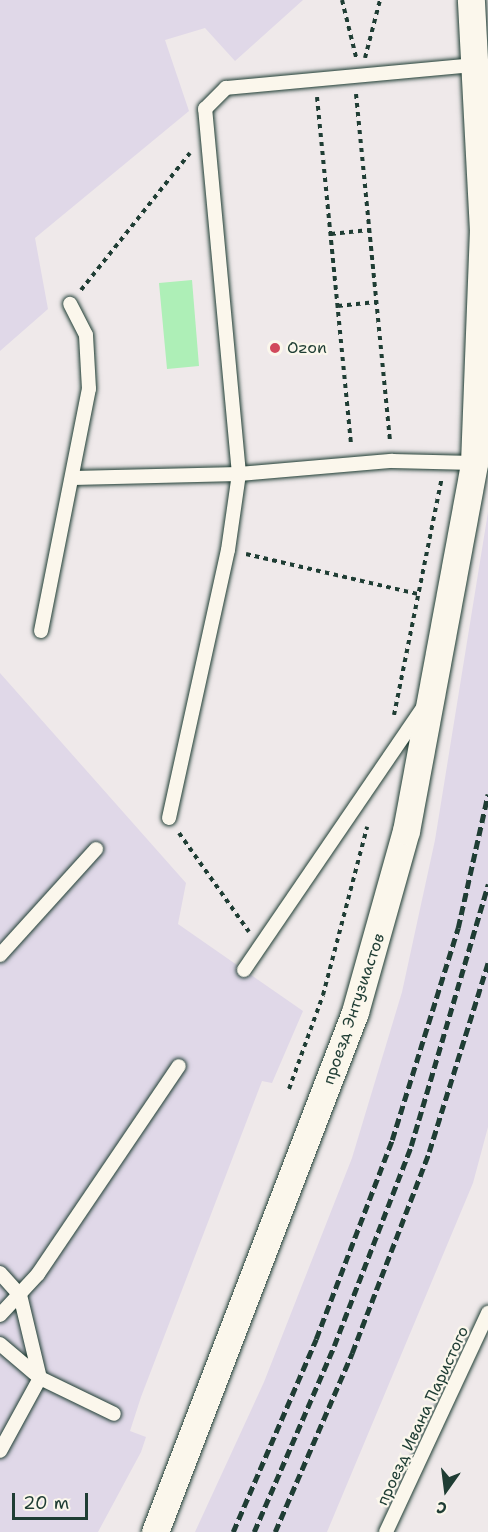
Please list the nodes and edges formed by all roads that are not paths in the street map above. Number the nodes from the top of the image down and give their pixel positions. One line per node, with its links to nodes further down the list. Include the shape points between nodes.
1 (471, 0): 2 (street)
2 (474, 65): 4 (street, via 483,231); 5 (lane, via 226,88 206,109)
3 (70, 304): 6 (lane, via 86,335 90,361)
4 (474, 463): 5 (lane, via 392,461); 8 (street, проезд Энтузиастов)
5 (239, 474): 6 (lane); 9 (lane, via 228,550)
6 (73, 478): 7 (lane)
7 (41, 631)
8 (425, 704): 12 (lane); 22 (street, проезд Энтузиастов, via 401,853 356,1012)
9 (169, 818)
10 (96, 849): 11 (lane)
11 (0, 955)
12 (244, 970)
13 (179, 1066): 15 (lane)
14 (0, 1273): 15 (lane)
15 (20, 1295): 17 (lane); 19 (lane)
16 (488, 1313): 23 (lane, проезд Ивана Паристого)
17 (0, 1315)
18 (0, 1344): 19 (lane)
19 (40, 1378): 20 (lane); 21 (lane)
20 (114, 1414)
21 (0, 1451)
22 (155, 1532)
23 (386, 1532)

